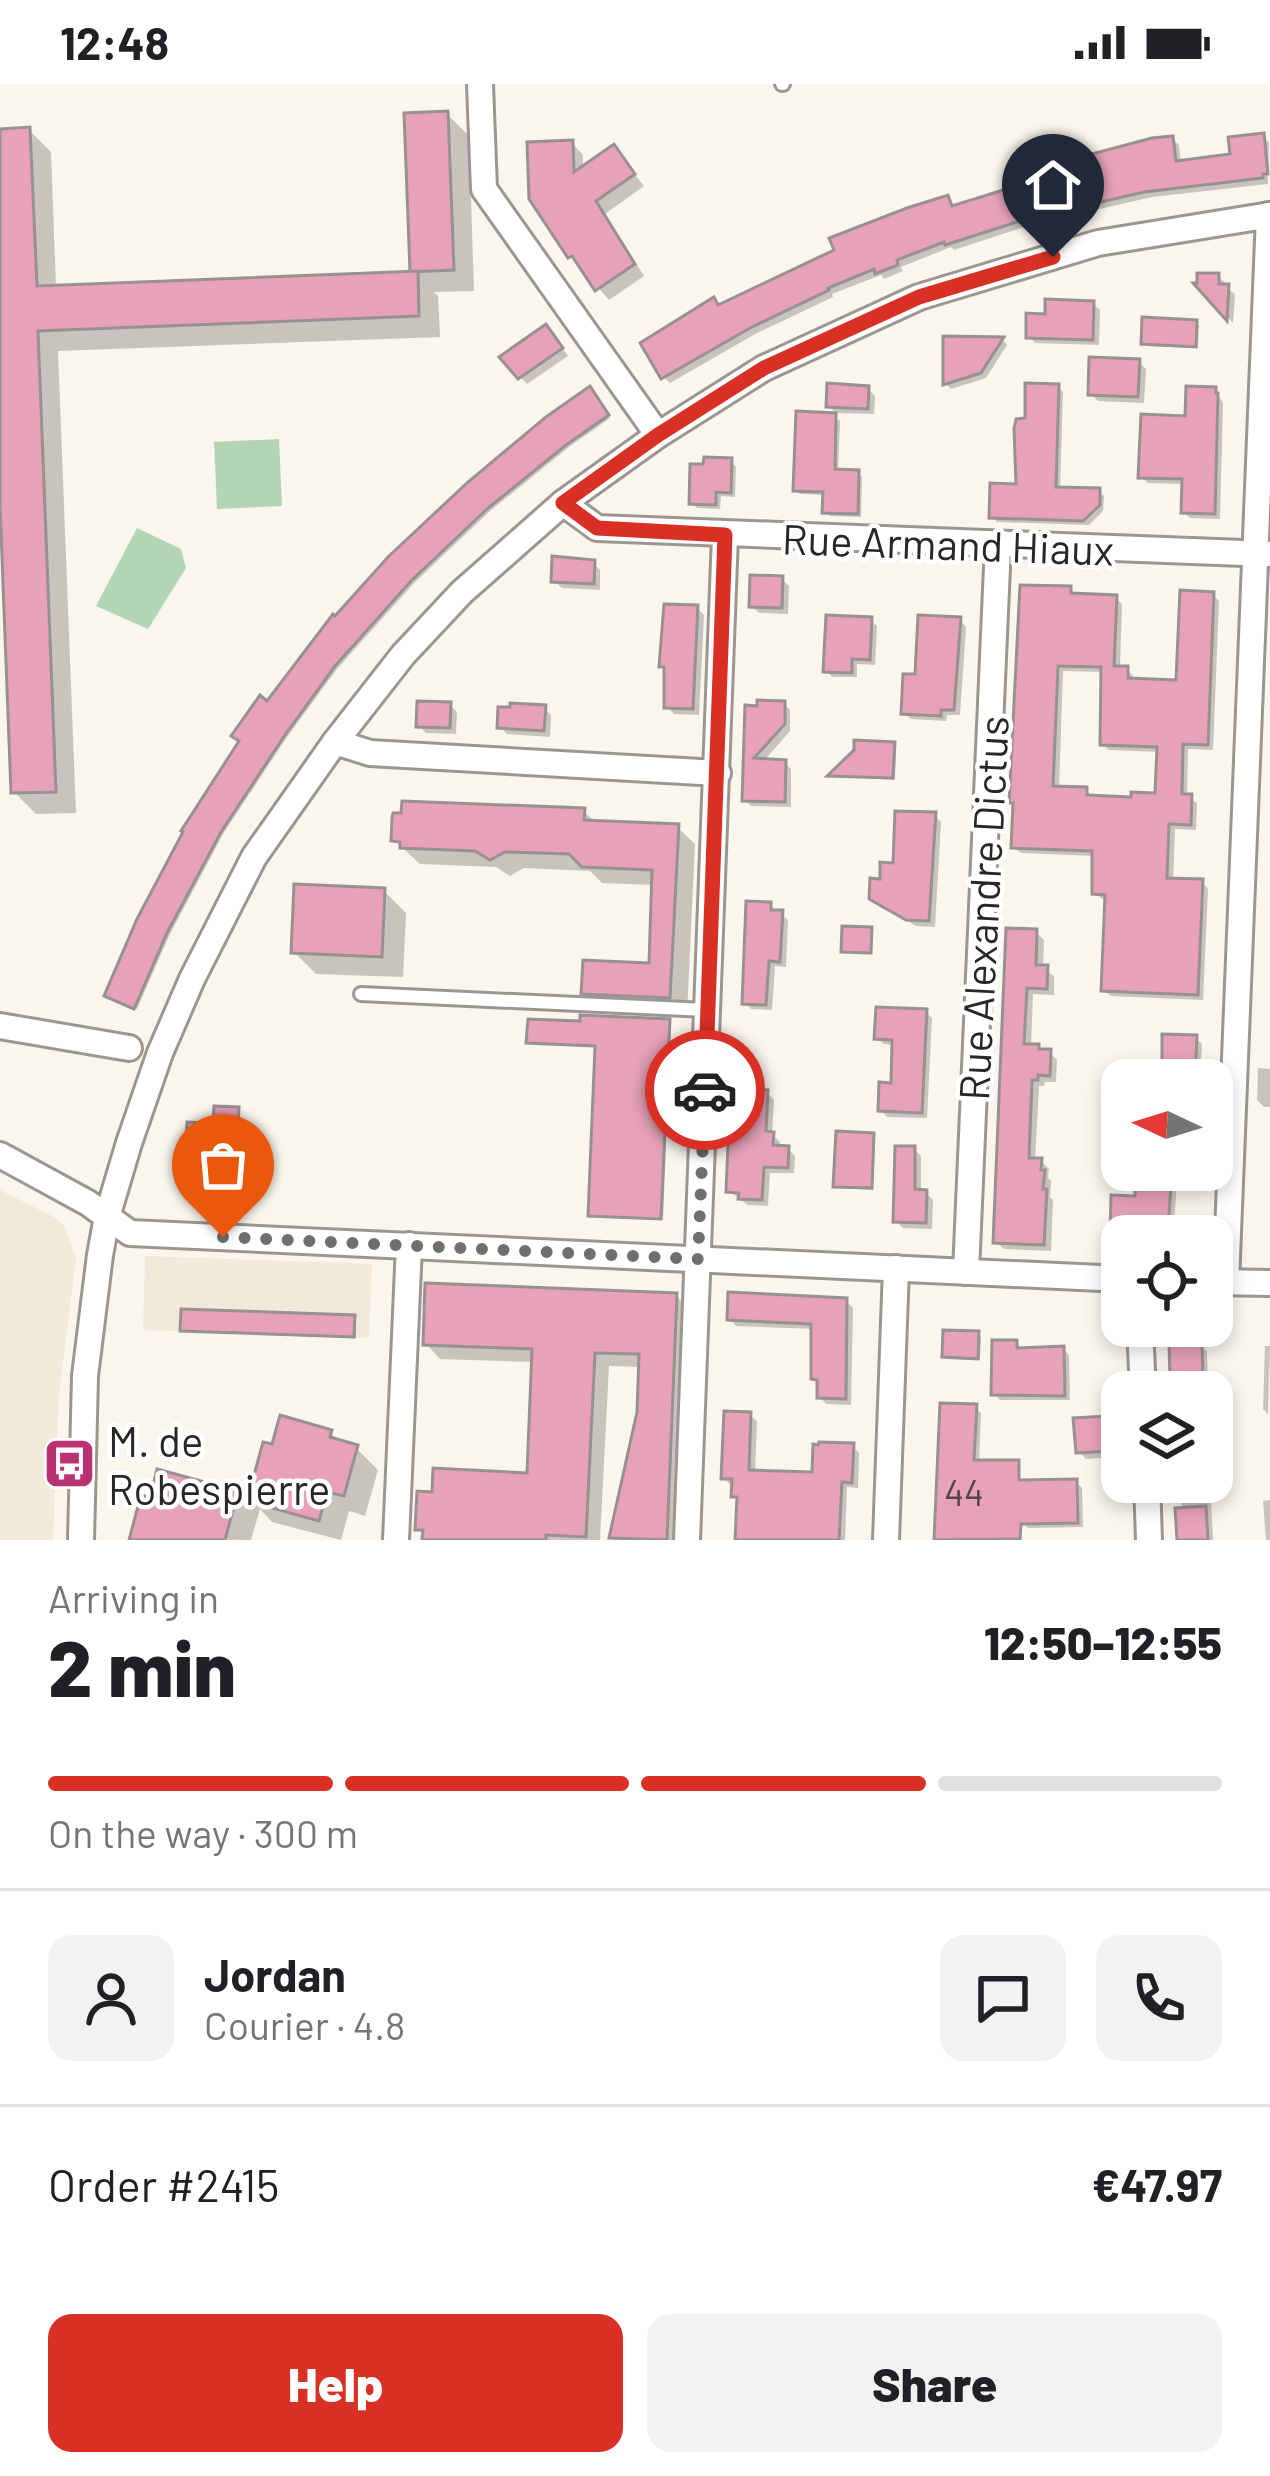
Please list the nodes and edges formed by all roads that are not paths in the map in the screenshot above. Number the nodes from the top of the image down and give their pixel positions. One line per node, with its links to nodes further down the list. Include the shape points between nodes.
1 (480, 84): 3 (street, via 484,189)
2 (1269, 215): 3 (street, via 1098,243 919,297 764,368); 7 (street)
3 (658, 435): 4 (street)
4 (563, 503): 5 (street, Rue Armand Hiaux, via 597,528); 8 (street, via 462,592)
5 (725, 535): 6 (street, Rue Armand Hiaux); 9 (street)
6 (998, 544): 7 (street, Rue Armand Hiaux); 20 (street, Rue Alexandre Dictus)
7 (1262, 554): 15 (street)
8 (335, 742): 9 (street, via 370,753); 16 (street, via 254,857 192,979)
9 (718, 773): 11 (street)
10 (361, 994): 11 (lane)
11 (709, 1010): 18 (street)
12 (0, 1026): 13 (street)
13 (129, 1048)
14 (0, 1155): 16 (street)
15 (1223, 1215)
16 (107, 1217): 17 (street, via 130,1233); 25 (street, via 85,1376)
17 (409, 1245): 18 (street); 26 (street)
18 (698, 1259): 19 (street); 27 (street)
19 (896, 1268): 20 (street); 28 (street)
20 (966, 1272): 21 (street)
21 (1101, 1278)
22 (1233, 1282): 23 (street)
23 (1270, 1283)
24 (1148, 1503): 29 (street)
25 (81, 1540)
26 (396, 1540)
27 (687, 1540)
28 (886, 1540)
29 (1149, 1540)

